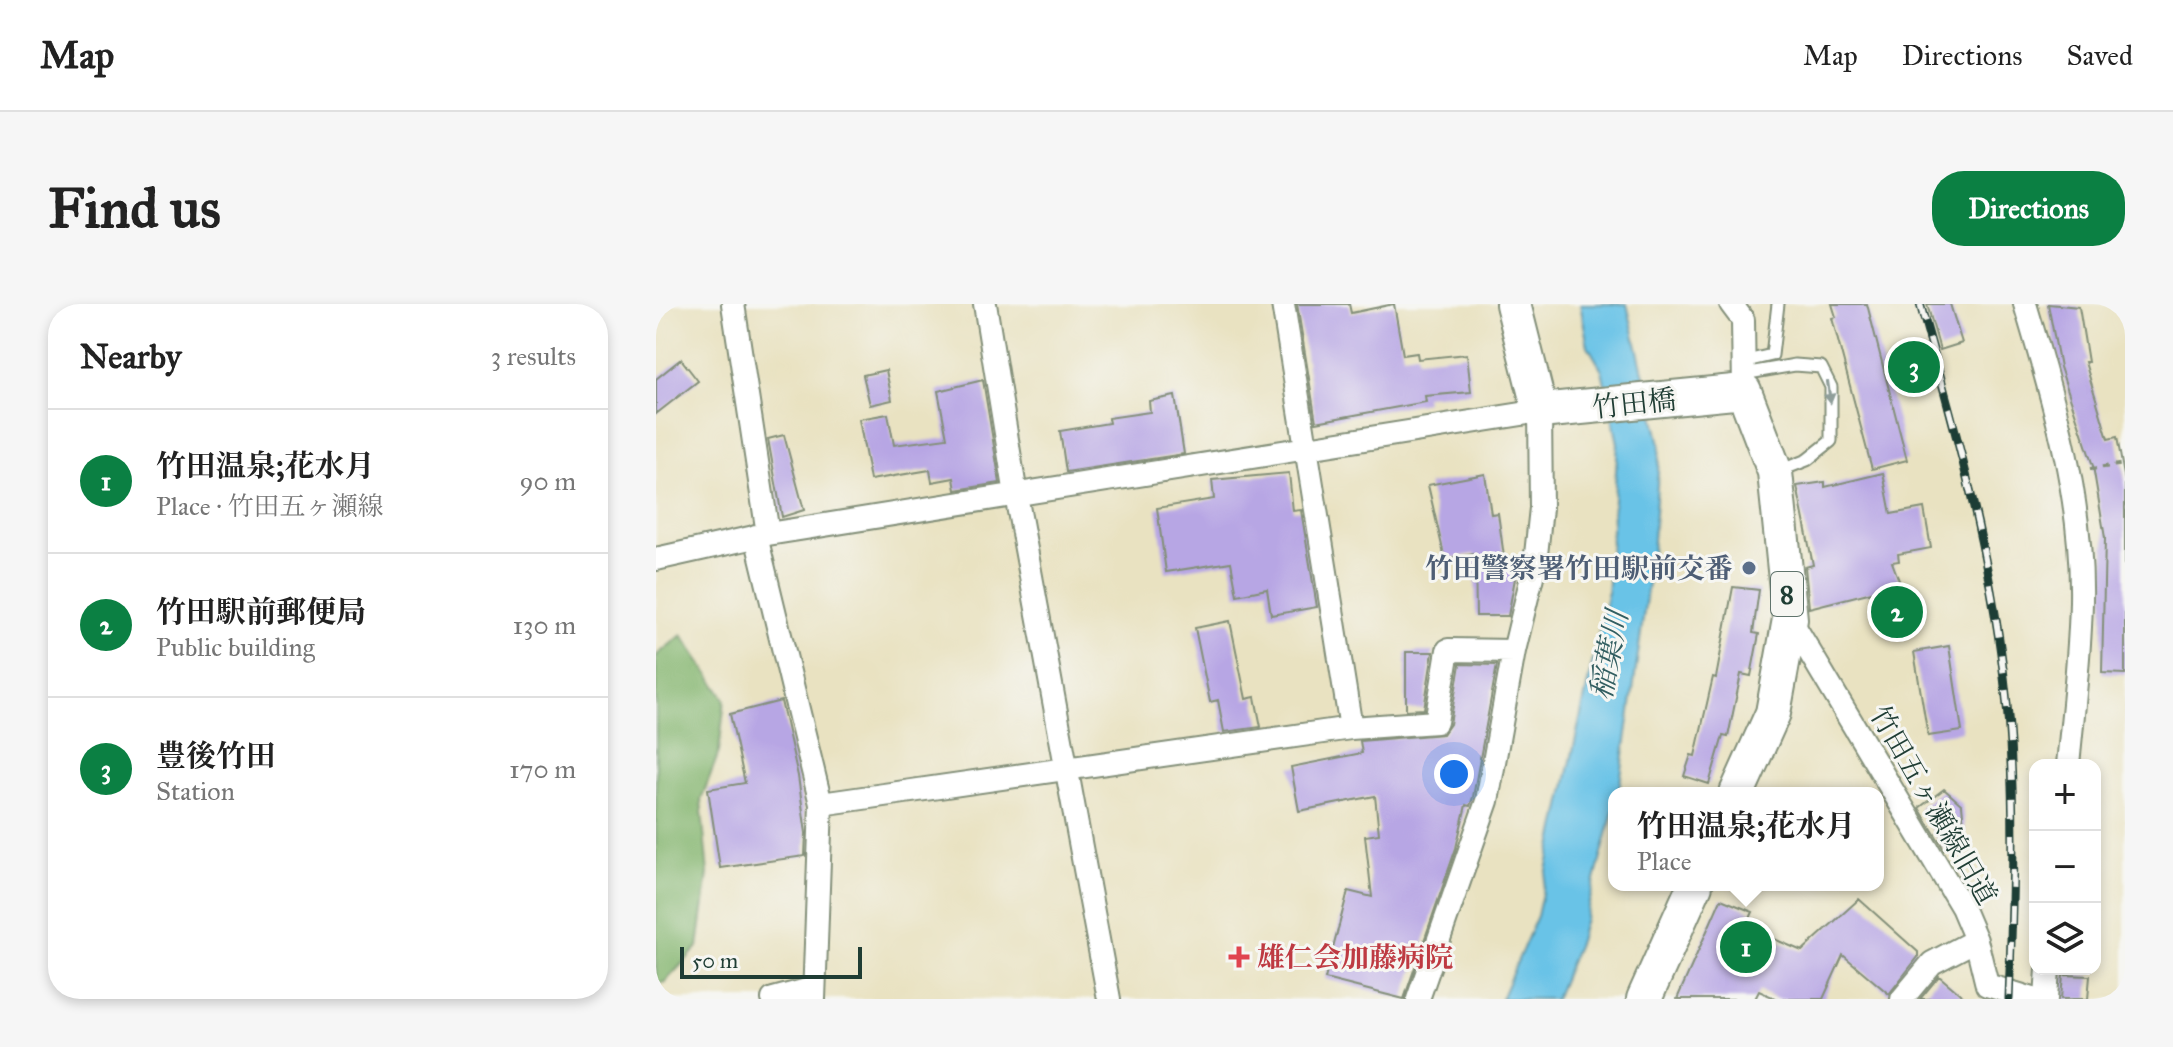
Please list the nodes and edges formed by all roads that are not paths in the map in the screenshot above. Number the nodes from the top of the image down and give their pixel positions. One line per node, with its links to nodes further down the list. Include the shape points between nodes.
1 (733, 304): 13 (street)
2 (985, 304): 12 (street)
3 (1283, 304): 10 (street)
4 (1513, 304): 9 (main road)
5 (1731, 304): 8 (street, via 1743,320)
6 (1778, 304): 8 (lane, via 1772,355)
7 (2025, 304): 18 (street, via 2062,428 2072,484 2082,598)
8 (1743, 376): 9 (main road, 竹田橋, via 1702,396); 11 (main road, 8); 11 (lane, one-way to 11, via 1795,365 1821,367 1831,387 1831,441 1807,460)
9 (1553, 411): 10 (street); 16 (street, via 1537,550)
10 (1306, 448): 12 (street); 17 (street)
11 (1775, 472): 15 (main road, 8)
12 (1016, 495): 13 (street); 19 (street)
13 (762, 535): 14 (street); 21 (street)
14 (656, 559)
15 (1790, 619): 20 (main road, 8, via 1773,713); 23 (street, 竹田五ヶ瀬線旧道, via 1962,907)
16 (1514, 651): 17 (street, via 1448,650 1436,722); 28 (street, via 1487,801)
17 (1351, 728): 19 (street)
18 (2069, 759)
19 (1066, 771): 21 (street); 27 (street)
20 (1740, 787)
21 (821, 804): 25 (street)
22 (1692, 891): 29 (main road)
23 (1976, 940): 30 (street, via 1932,963); 31 (street, 竹田五ヶ瀬線旧道, via 1987,985)
24 (2048, 975): 32 (street)
25 (814, 994): 26 (street)
26 (773, 999)
27 (1109, 999)
28 (1418, 999)
29 (1644, 999)
30 (1902, 999)
31 (2033, 999)
32 (2046, 999)

